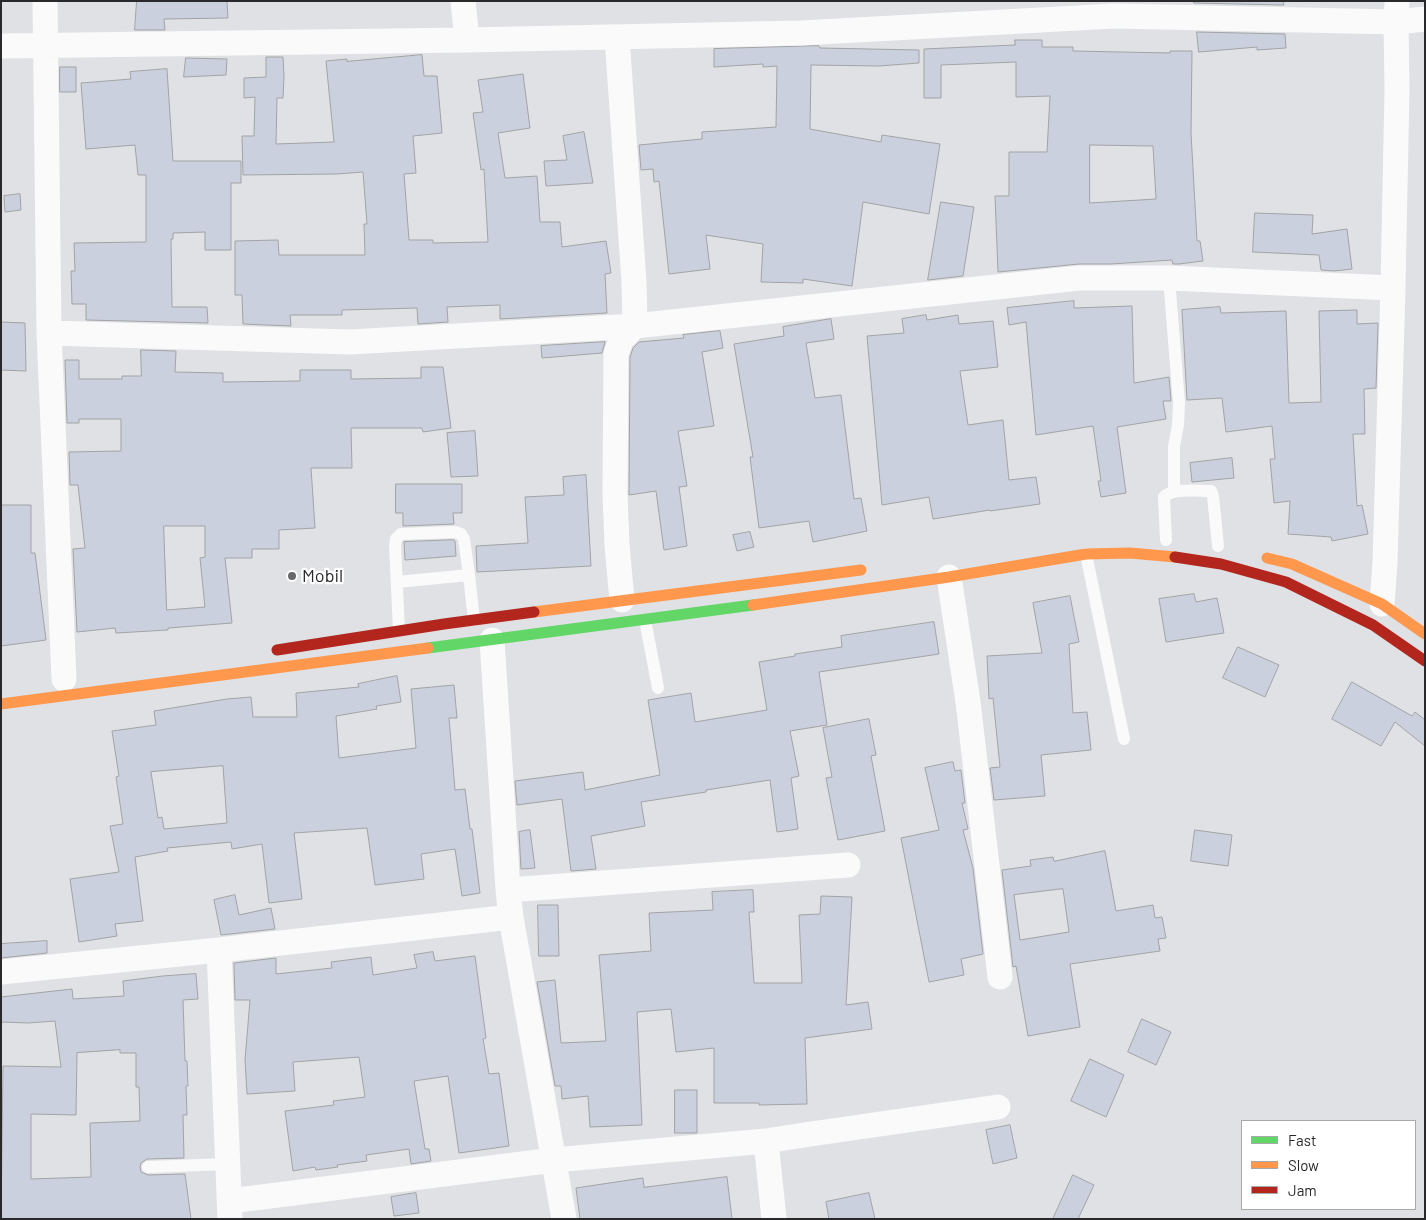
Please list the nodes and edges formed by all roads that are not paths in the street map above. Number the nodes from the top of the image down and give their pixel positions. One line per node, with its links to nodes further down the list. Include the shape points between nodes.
1 (45, 1): 8 (street)
2 (463, 1): 7 (street)
3 (1115, 8): 4 (street); 6 (street, via 801,33)
4 (1396, 12): 5 (street); 11 (street)
5 (1425, 19)
6 (617, 37): 7 (street); 12 (street)
7 (467, 40): 8 (street)
8 (46, 44): 9 (street); 13 (street)
9 (1, 46)
10 (1168, 278): 11 (street); 12 (street, via 1079,278); 14 (lane, via 1179,403 1174,446)
11 (1393, 288): 24 (street)
12 (635, 326): 13 (street, via 350,342); 23 (street, via 621,340 616,354 615,494)
13 (49, 333): 32 (street)
14 (1174, 492): 15 (lane, via 1164,497); 16 (lane, via 1211,491)
15 (1166, 540)
16 (1219, 546)
17 (1086, 554): 21 (street); 31 (street, via 1177,556 1286,582 1373,625); 35 (lane)
18 (1255, 555): 24 (street, via 1292,564)
19 (876, 568): 23 (street)
20 (469, 575): 22 (lane); 22 (lane, via 461,534 401,534 395,545); 25 (lane)
21 (949, 577): 26 (street); 41 (street, via 968,702)
22 (397, 582): 27 (lane)
23 (622, 600): 25 (street)
24 (1382, 604): 28 (street)
25 (474, 620): 27 (street)
26 (645, 620): 29 (street); 33 (lane)
27 (400, 630): 30 (street)
28 (1425, 634)
29 (492, 640): 34 (street); 37 (street)
30 (269, 651)
31 (1425, 661)
32 (64, 679)
33 (658, 688)
34 (1, 704)
35 (1124, 739)
36 (848, 865): 37 (street)
37 (508, 890): 38 (street)
38 (511, 917): 39 (street); 44 (street)
39 (219, 950): 40 (street); 45 (street)
40 (1, 972)
41 (1000, 977)
42 (998, 1107): 43 (street)
43 (766, 1141): 44 (street); 49 (street)
44 (554, 1160): 47 (street); 48 (street)
45 (228, 1164): 46 (lane); 47 (street)
46 (148, 1167)
47 (230, 1210)
48 (564, 1219)
49 (774, 1219)

